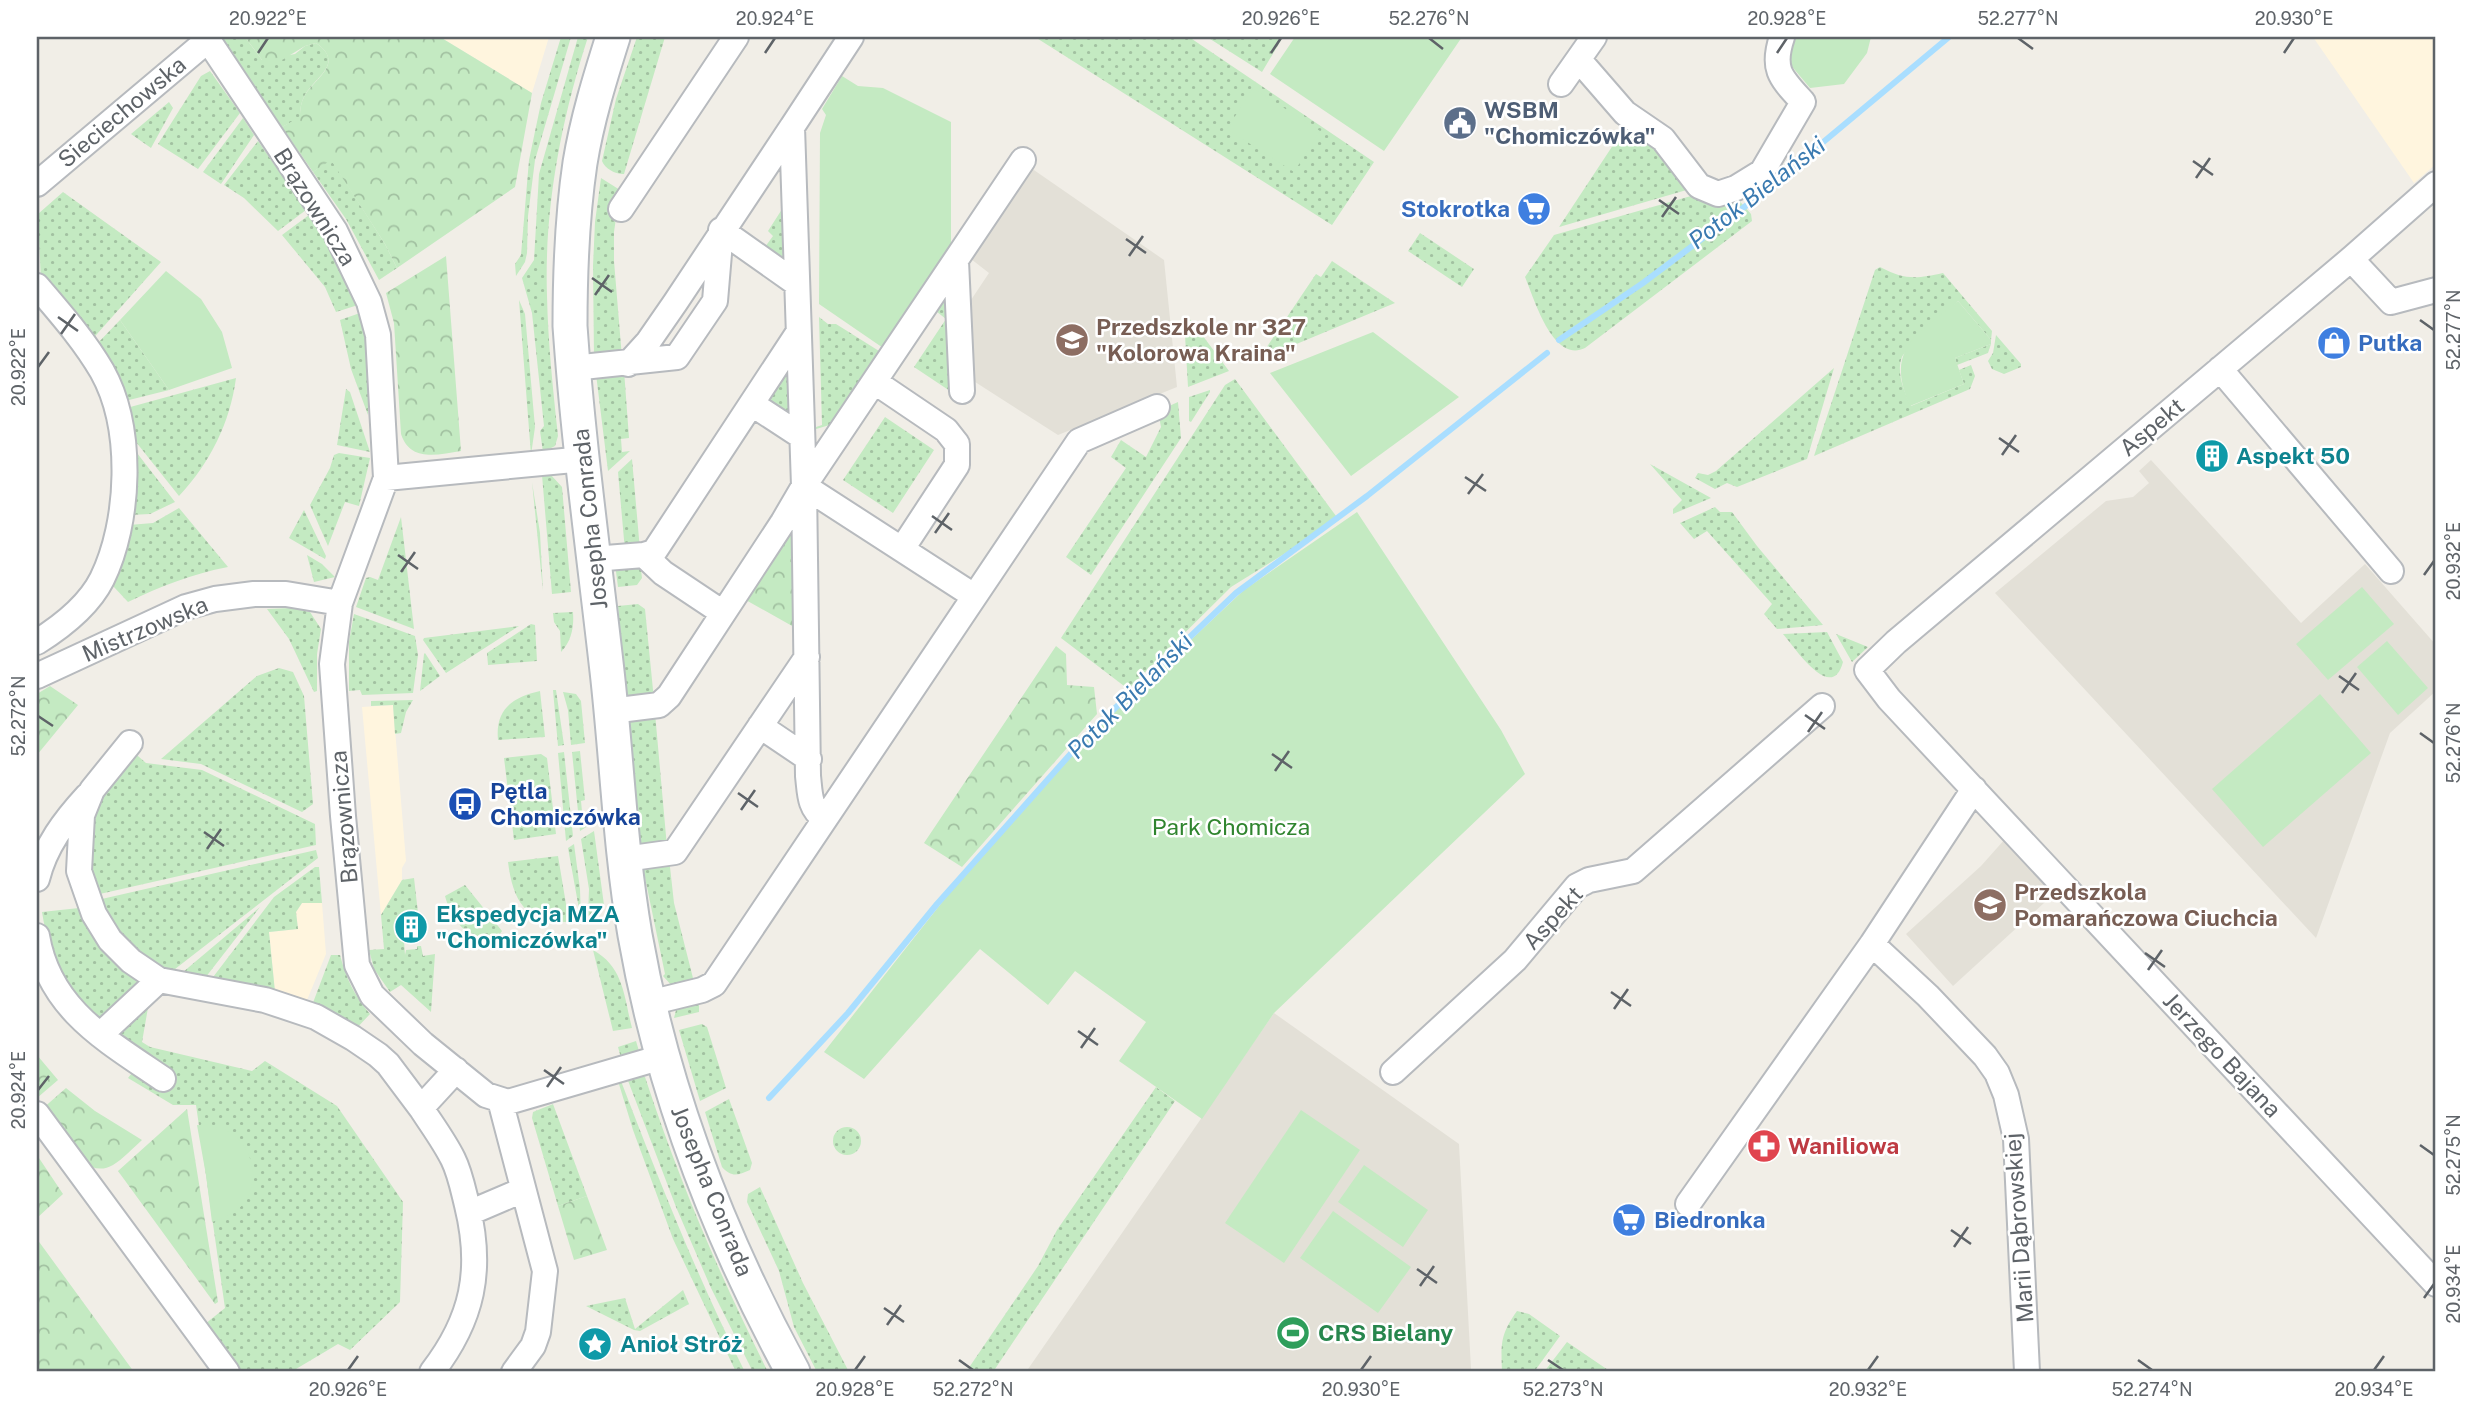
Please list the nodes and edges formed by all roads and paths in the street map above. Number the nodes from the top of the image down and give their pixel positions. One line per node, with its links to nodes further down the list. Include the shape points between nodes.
1 (613, 37): 21 (street, Josepha Conrada, via 593,103 575,206 570,284)
2 (736, 37): 13 (street)
3 (851, 37): 9 (street)
4 (1594, 37): 7 (street)
5 (1782, 37): 7 (street, via 1776,57 1783,80 1803,102 1762,172 1717,194 1699,187 1663,139 1625,113)
6 (207, 39): 11 (street, Sieciechowska); 29 (street, Brązownicza, via 335,231 369,302 378,335)
7 (1579, 60): 8 (street)
8 (1561, 84)
9 (792, 127): 14 (street); 17 (street)
10 (1023, 160): 16 (street)
11 (38, 179)
12 (2436, 184): 15 (street, Aspekt)
13 (621, 209)
14 (721, 230): 17 (street); 21 (street, via 648,342 628,364)
15 (2351, 259): 19 (street, via 2390,302); 22 (street, Aspekt)
16 (956, 261): 23 (street); 24 (street)
17 (796, 283): 20 (street)
18 (37, 286): 38 (street, via 84,342 103,373 120,427 124,463 122,519 102,580 80,608)
19 (2436, 290)
20 (798, 333): 25 (street); 27 (street)
21 (573, 368): 28 (street, Josepha Conrada)
22 (2220, 369): 34 (street); 40 (street, Aspekt)
23 (874, 382): 30 (street); 31 (street, via 946,430 957,444 957,465)
24 (962, 391)
25 (751, 404): 27 (street); 32 (street, via 654,552)
26 (1157, 407): 35 (street, via 1079,441)
27 (801, 436): 30 (street)
28 (584, 458): 29 (street); 33 (street, Josepha Conrada)
29 (386, 478): 36 (street, Brązownicza)
30 (804, 486): 31 (street); 37 (street); 39 (street)
31 (902, 549): 35 (street)
32 (643, 555): 33 (street); 37 (street)
33 (593, 558): 43 (street, Josepha Conrada)
34 (2391, 571)
35 (974, 596): 49 (street)
36 (340, 603): 41 (street, Mistrzowska, via 286,594 215,599 186,607); 58 (street, Brązownicza, via 332,664 357,965 379,1003)
37 (723, 613): 43 (street, via 659,705)
38 (37, 642)
39 (807, 657): 44 (street); 46 (street)
40 (1867, 670): 47 (street, Jerzego Bajana)
41 (38, 674)
42 (1822, 706): 59 (street, Aspekt, via 1633,871 1577,886 1515,960)
43 (611, 711): 50 (street, Josepha Conrada)
44 (760, 726): 46 (street); 50 (street, via 675,852)
45 (130, 743): 48 (street)
46 (809, 759): 49 (street, via 811,802)
47 (1974, 789): 53 (street); 67 (street, Jerzego Bajana)
48 (92, 790): 51 (street, via 66,819); 54 (street, via 82,815 79,871 89,900 110,940)
49 (824, 818): 55 (street, via 714,984)
50 (625, 859): 55 (street, Josepha Conrada)
51 (37, 879)
52 (37, 936): 56 (street, via 44,969 60,995)
53 (1872, 944): 65 (street); 72 (street, Marii Dąbrowskiej, via 1985,1056 2006,1095 2016,1139)
54 (159, 981): 56 (street); 62 (street, via 265,1000 316,1017 378,1055)
55 (649, 1003): 57 (street, Josepha Conrada)
56 (100, 1035): 60 (street)
57 (662, 1057): 61 (street, via 508,1102); 71 (street, Josepha Conrada, via 727,1239)
58 (456, 1070): 61 (street, Brązownicza); 62 (street)
59 (1393, 1072)
60 (163, 1079)
61 (499, 1100): 64 (street)
62 (421, 1108): 66 (street, via 453,1159)
63 (37, 1114): 68 (street)
64 (523, 1190): 66 (street); 70 (street, via 545,1271 538,1332)
65 (1688, 1204)
66 (470, 1213): 69 (street, via 476,1272 469,1303 459,1331)
67 (2436, 1284)
68 (227, 1372)
69 (432, 1372)
70 (514, 1372)
71 (793, 1372)
72 (2027, 1372)

